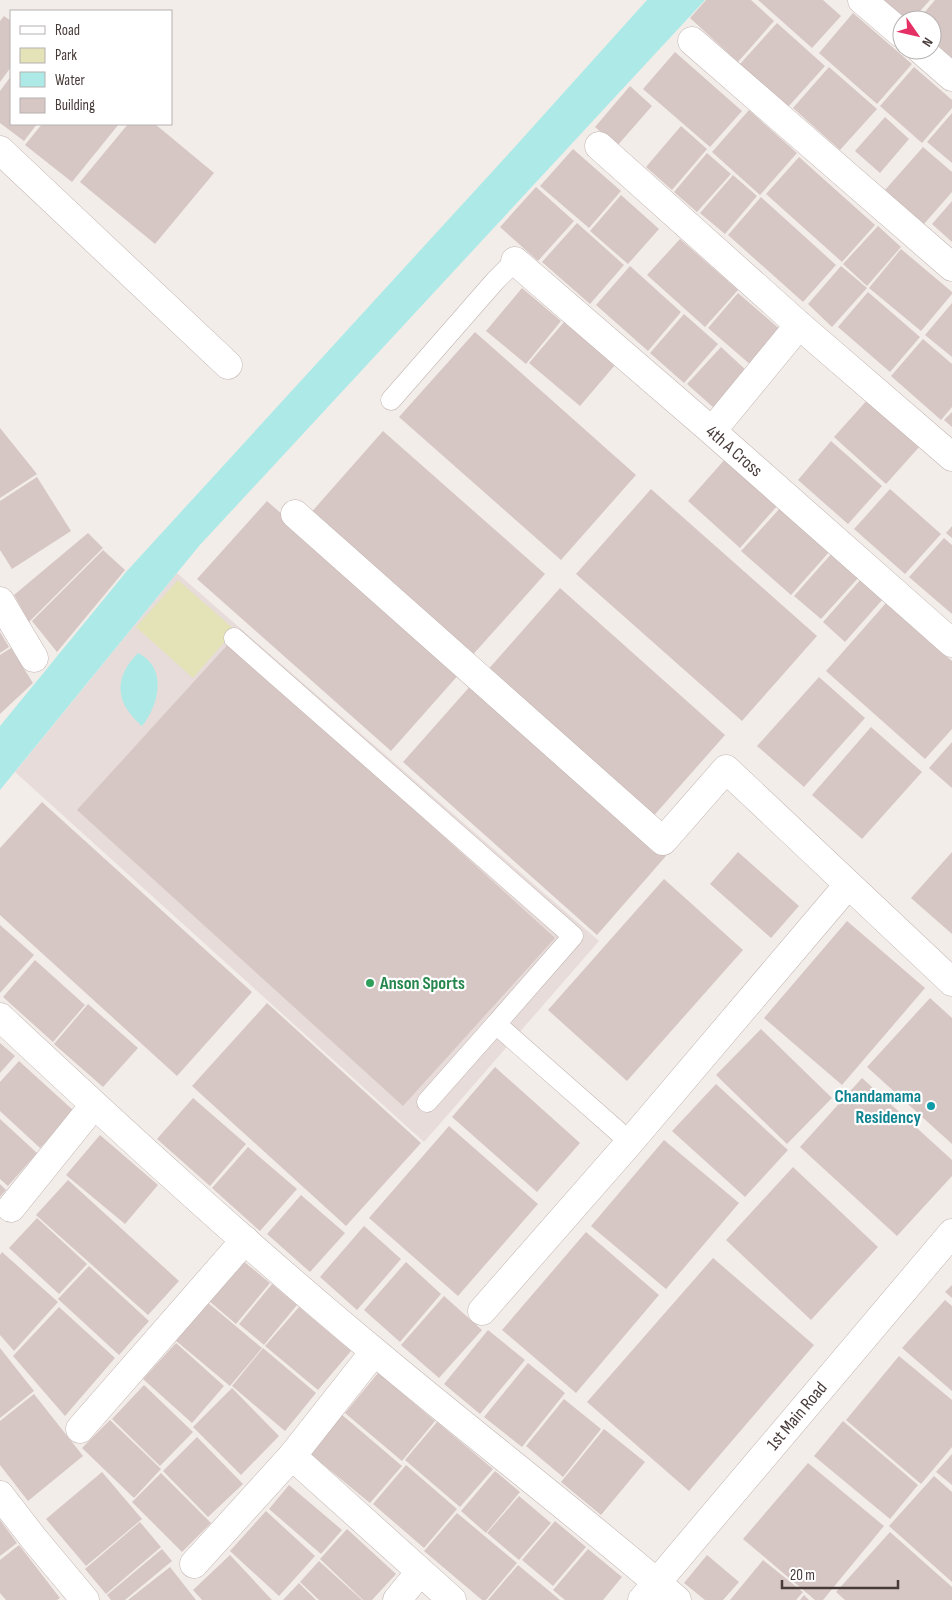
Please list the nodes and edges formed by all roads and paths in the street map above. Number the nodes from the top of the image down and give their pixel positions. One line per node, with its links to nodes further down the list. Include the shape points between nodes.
1 (862, 0): 2 (street)
2 (892, 26)
3 (692, 42): 9 (street)
4 (932, 60): 5 (street)
5 (952, 77)
6 (599, 146): 10 (street)
7 (0, 150): 11 (street)
8 (515, 261): 12 (lane); 13 (street, 4th A Cross)
9 (952, 267)
10 (799, 325): 13 (street); 14 (street)
11 (228, 366)
12 (391, 400)
13 (712, 431): 18 (street, 4th A Cross)
14 (952, 458)
15 (296, 514): 20 (street, via 663,841 726,769)
16 (0, 601): 19 (street)
17 (234, 638): 23 (lane, via 573,936)
18 (952, 643)
19 (34, 658)
20 (848, 885): 21 (street); 26 (street)
21 (952, 982)
22 (0, 1017): 25 (street)
23 (496, 1024): 24 (lane); 26 (lane)
24 (427, 1102)
25 (94, 1105): 27 (street); 29 (street)
26 (630, 1142): 30 (street)
27 (12, 1208)
28 (952, 1233): 37 (street, 1st Main Road)
29 (245, 1240): 31 (street); 32 (street)
30 (482, 1311)
31 (374, 1352): 33 (street); 37 (street)
32 (80, 1429)
33 (292, 1456): 35 (street); 36 (street)
34 (0, 1495): 38 (street)
35 (194, 1564)
36 (420, 1572): 39 (street); 40 (street)
37 (649, 1591): 41 (street)
38 (85, 1600)
39 (397, 1600)
40 (452, 1600)
41 (677, 1600)

